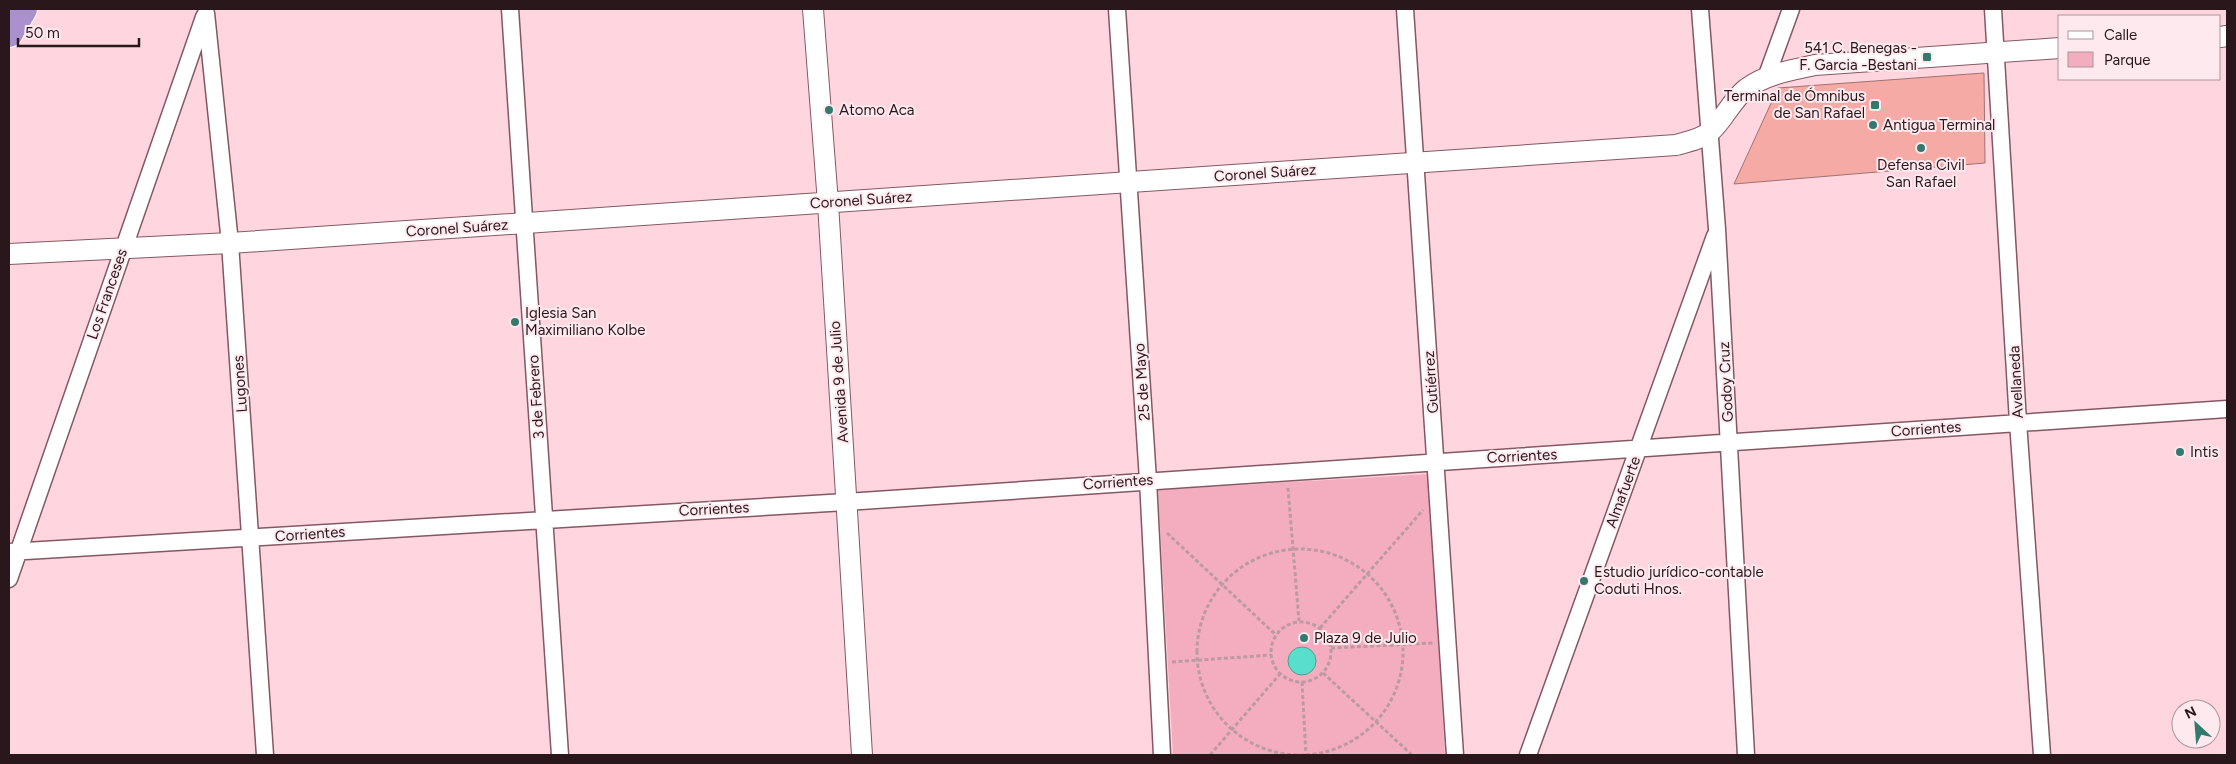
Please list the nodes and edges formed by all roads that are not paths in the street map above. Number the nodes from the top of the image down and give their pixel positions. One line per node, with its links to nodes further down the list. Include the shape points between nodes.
1 (22, 9): 10 (highway)
2 (510, 9): 18 (street, 3 de Febrero)
3 (813, 9): 17 (street, Avenida 9 de Julio)
4 (1117, 9): 16 (street, 25 de Mayo)
5 (1405, 9): 15 (street, Gutiérrez)
6 (1700, 9): 14 (street, Godoy Cruz)
7 (1791, 9): 13 (street)
8 (1993, 9): 12 (street, Avellaneda)
9 (206, 11): 20 (street, Lugones); 21 (street, Los Franceses)
10 (9, 33)
11 (2058, 48): 12 (street)
12 (1996, 53): 13 (street, via 1815,65); 24 (street, Avellaneda)
13 (1766, 78): 14 (street, via 1745,90)
14 (1710, 132): 15 (street, Coronel Suárez, via 1676,146); 19 (street, Godoy Cruz)
15 (1416, 163): 16 (street, Coronel Suárez); 27 (street, Gutiérrez)
16 (1129, 182): 17 (street, Coronel Suárez); 28 (street, 25 de Mayo)
17 (828, 203): 18 (street, Coronel Suárez); 29 (street, Avenida 9 de Julio)
18 (524, 223): 20 (street, Coronel Suárez); 30 (street, 3 de Febrero)
19 (1717, 229): 25 (street, Godoy Cruz); 26 (street, Almafuerte)
20 (230, 243): 21 (street, Coronel Suárez); 31 (street, Lugones)
21 (123, 248): 22 (street, Coronel Suárez); 32 (street, Los Franceses)
22 (9, 254)
23 (2227, 409): 24 (street, Corrientes)
24 (2018, 422): 25 (street, Corrientes); 41 (street, Avellaneda)
25 (1730, 444): 26 (street, Corrientes); 40 (street, Godoy Cruz)
26 (1638, 449): 27 (street, Corrientes); 39 (street, Almafuerte)
27 (1436, 461): 28 (street, Corrientes); 38 (street, Gutiérrez)
28 (1148, 480): 29 (street, Corrientes); 37 (street, 25 de Mayo)
29 (846, 502): 30 (street, Corrientes); 36 (street, Avenida 9 de Julio)
30 (545, 518): 31 (street, Corrientes); 35 (street, 3 de Febrero)
31 (251, 538): 32 (street, Corrientes); 34 (street, Lugones)
32 (14, 552): 33 (street, Los Franceses)
33 (9, 579)
34 (265, 755)
35 (560, 755)
36 (862, 755)
37 (1162, 755)
38 (1455, 755)
39 (1528, 755)
40 (1746, 755)
41 (2042, 755)

